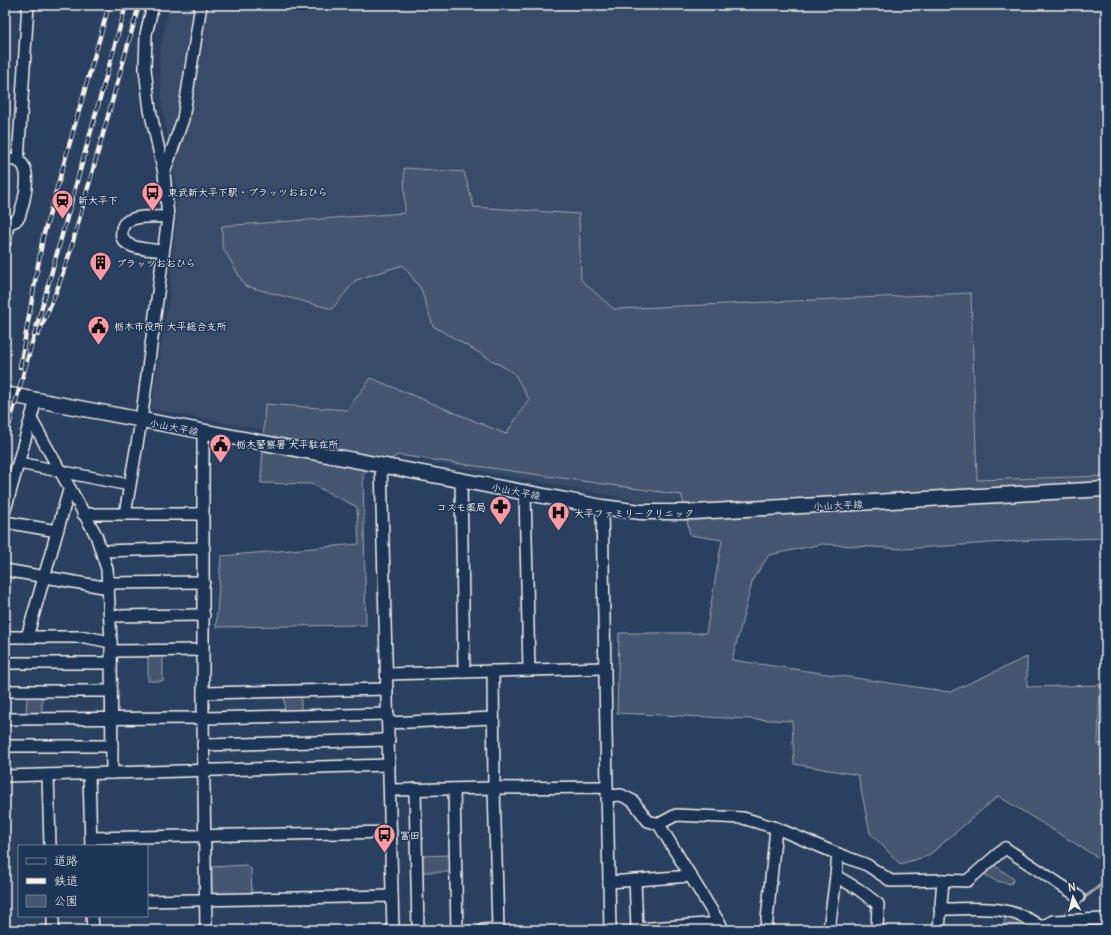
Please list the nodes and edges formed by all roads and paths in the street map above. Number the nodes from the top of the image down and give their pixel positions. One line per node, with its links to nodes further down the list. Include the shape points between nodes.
1 (28, 5): 4 (street)
2 (153, 5): 5 (street, via 146,34 145,69 150,110)
3 (202, 5): 5 (street, via 183,119)
4 (10, 161): 7 (street, via 24,165 27,176 19,217)
5 (164, 173): 6 (street)
6 (168, 217): 9 (street); 9 (street, via 134,219 122,226 121,235 125,242)
7 (6, 224): 8 (street)
8 (5, 242)
9 (163, 252): 13 (street)
10 (5, 394): 11 (main road, 小山大平線)
11 (36, 400): 12 (street); 13 (main road, 小山大平線)
12 (31, 419): 15 (street); 17 (street)
13 (141, 420): 14 (main road, 小山大平線); 19 (street)
14 (203, 432): 16 (main road, 小山大平線); 27 (street)
15 (19, 463): 17 (street); 24 (street)
16 (381, 465): 18 (main road, 小山大平線); 48 (street)
17 (60, 471): 19 (street); 21 (street)
18 (461, 480): 22 (main road, 小山大平線); 47 (street)
19 (129, 485): 26 (street)
20 (1106, 489): 23 (main road, 小山大平線, via 694,512 641,512)
21 (69, 490): 25 (street); 29 (street)
22 (525, 493): 23 (main road, 小山大平線); 45 (street)
23 (602, 507): 44 (street)
24 (5, 510)
25 (83, 514): 26 (street); 31 (street)
26 (125, 514): 27 (street)
27 (203, 514): 30 (street)
28 (5, 522): 29 (street)
29 (57, 531): 33 (street)
30 (204, 548): 31 (street); 34 (street)
31 (102, 551): 35 (street)
32 (5, 570): 33 (street)
33 (43, 577): 35 (street); 39 (street)
34 (204, 582): 35 (street); 36 (street)
35 (109, 585): 37 (street)
36 (204, 615): 37 (street); 41 (street)
37 (110, 616): 40 (street)
38 (5, 637): 39 (street)
39 (27, 637): 40 (street, via 85,637)
40 (111, 646): 41 (street); 43 (street)
41 (204, 650): 52 (street)
42 (5, 663): 43 (street)
43 (111, 663): 51 (street)
44 (604, 668): 45 (street); 72 (street)
45 (529, 670): 46 (street)
46 (493, 671): 47 (street); 57 (street)
47 (464, 672): 48 (street)
48 (387, 674): 49 (street)
49 (387, 689): 52 (street); 56 (street)
50 (5, 691): 51 (street)
51 (111, 691): 54 (street)
52 (203, 693): 55 (street)
53 (5, 718): 54 (street)
54 (111, 718): 55 (street); 61 (street)
55 (203, 718): 56 (street); 59 (street)
56 (388, 718): 57 (street); 58 (street)
57 (494, 718): 68 (street)
58 (389, 740): 59 (street); 62 (street)
59 (204, 745): 63 (street)
60 (5, 746): 61 (street)
61 (112, 746): 64 (street)
62 (389, 765): 63 (street); 71 (street)
63 (204, 771): 64 (street); 76 (street)
64 (112, 773): 65 (street)
65 (89, 774): 66 (street); 77 (street)
66 (48, 775): 67 (street); 78 (street)
67 (5, 776)
68 (494, 788): 70 (street); 72 (street); 101 (street, via 498,929)
69 (415, 789): 70 (street); 71 (street); 99 (street)
70 (454, 789): 100 (street)
71 (390, 790): 75 (street)
72 (607, 791): 73 (street, via 633,801 648,821); 84 (street)
73 (658, 823): 74 (street, via 676,814 743,818); 80 (street)
74 (776, 828): 79 (street); 103 (street)
75 (391, 832): 76 (street); 85 (street)
76 (205, 835): 77 (street); 87 (street)
77 (91, 842)
78 (50, 845)
79 (838, 854): 81 (street); 83 (street, via 867,865 891,881)
80 (691, 876): 82 (street); 93 (street)
81 (836, 876): 104 (street); 105 (street, via 878,904)
82 (635, 880): 84 (street); 93 (street, via 637,929)
83 (943, 880): 86 (street, via 967,881 1005,848); 89 (street)
84 (609, 882): 102 (street)
85 (392, 896): 87 (street); 98 (street)
86 (1079, 898)
87 (206, 899): 88 (street); 97 (street)
88 (148, 901)
89 (940, 909): 94 (street, via 1002,908 1029,918); 106 (street)
90 (52, 917): 95 (street)
91 (92, 917): 96 (street)
92 (1106, 919): 94 (street, via 1053,921)
93 (722, 927)
94 (1038, 928)
95 (53, 930)
96 (92, 930)
97 (206, 930)
98 (393, 930)
99 (418, 930)
100 (458, 930)
101 (482, 930)
102 (610, 930)
103 (766, 930)
104 (830, 930)
105 (877, 930)
106 (939, 930)

